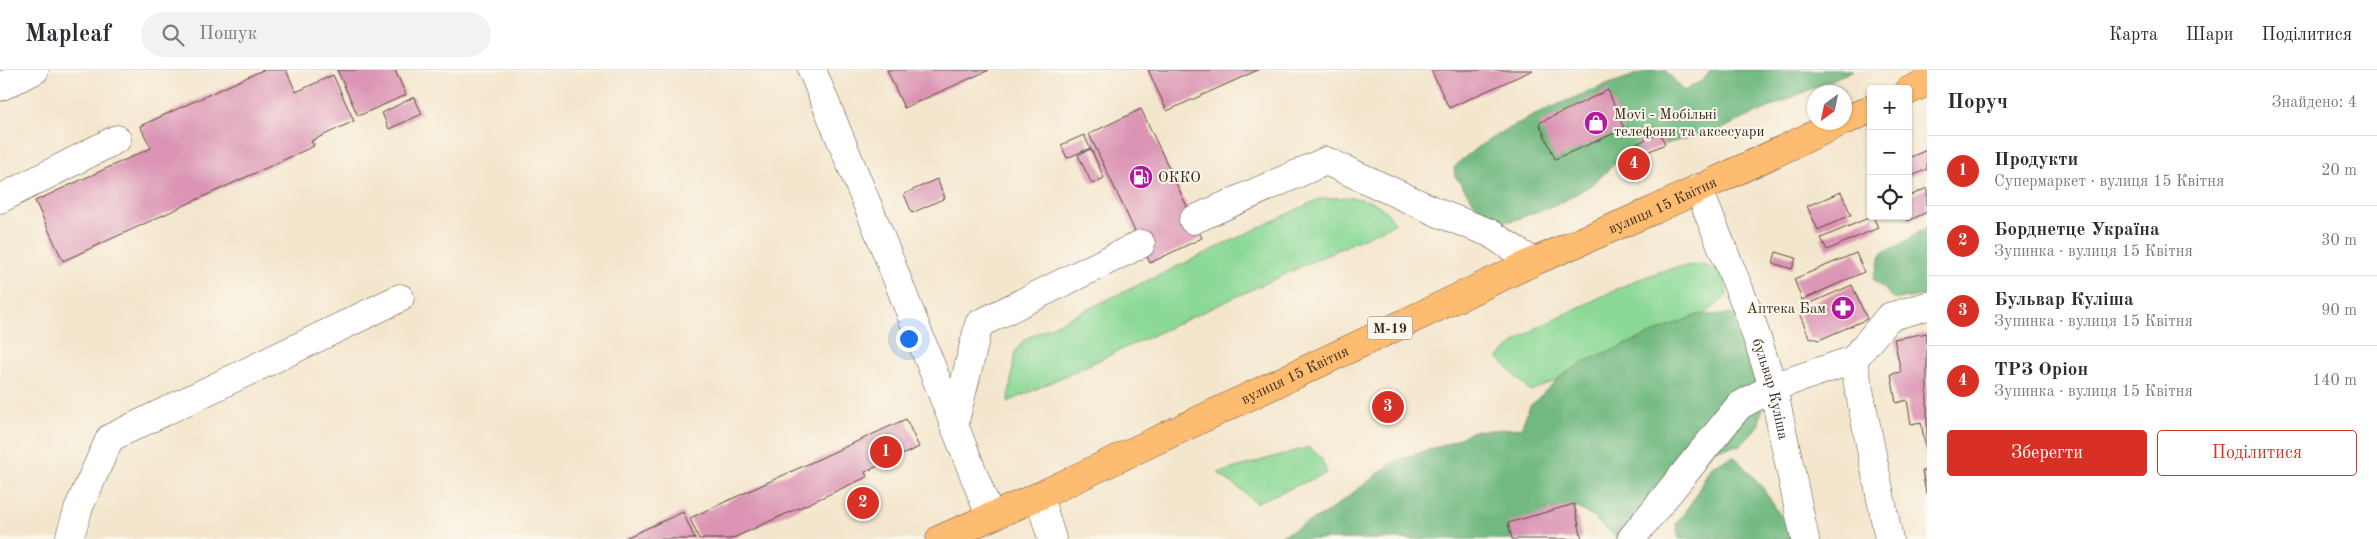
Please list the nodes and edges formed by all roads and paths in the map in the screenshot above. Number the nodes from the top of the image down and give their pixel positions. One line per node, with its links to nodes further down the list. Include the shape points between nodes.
1 (36, 70): 4 (street)
2 (812, 70): 19 (street)
3 (1927, 82): 5 (highway)
4 (0, 87)
5 (1912, 89)
6 (1867, 111): 7 (highway, вулиця 15 Квітня / М-19)
7 (1852, 118)
8 (1825, 130): 10 (highway, вулиця 15 Квітня / М-19)
9 (117, 140): 11 (street)
10 (1698, 188): 14 (highway, вулиця 15 Квітня / М-19); 18 (street, бульвар Куліша, via 1748,311)
11 (0, 198)
12 (1193, 220): 14 (street, via 1326,161 1441,214 1490,232)
13 (1140, 244): 19 (street, via 979,324)
14 (1533, 262): 20 (highway, вулиця 15 Квітня / М-19)
15 (400, 298): 22 (street, via 110,438 79,507)
16 (1927, 306): 17 (street, via 1889,317)
17 (1853, 360): 18 (street); 27 (street)
18 (1773, 387): 25 (street, via 1739,406); 26 (street, бульвар Куліша)
19 (954, 425): 21 (street)
20 (1039, 496): 21 (highway, вулиця 15 Квітня / М-19); 24 (street)
21 (990, 516): 23 (highway, вулиця 15 Квітня / М-19)
22 (69, 539)
23 (940, 539)
24 (1052, 539)
25 (1631, 539)
26 (1805, 539)
27 (1888, 539)

